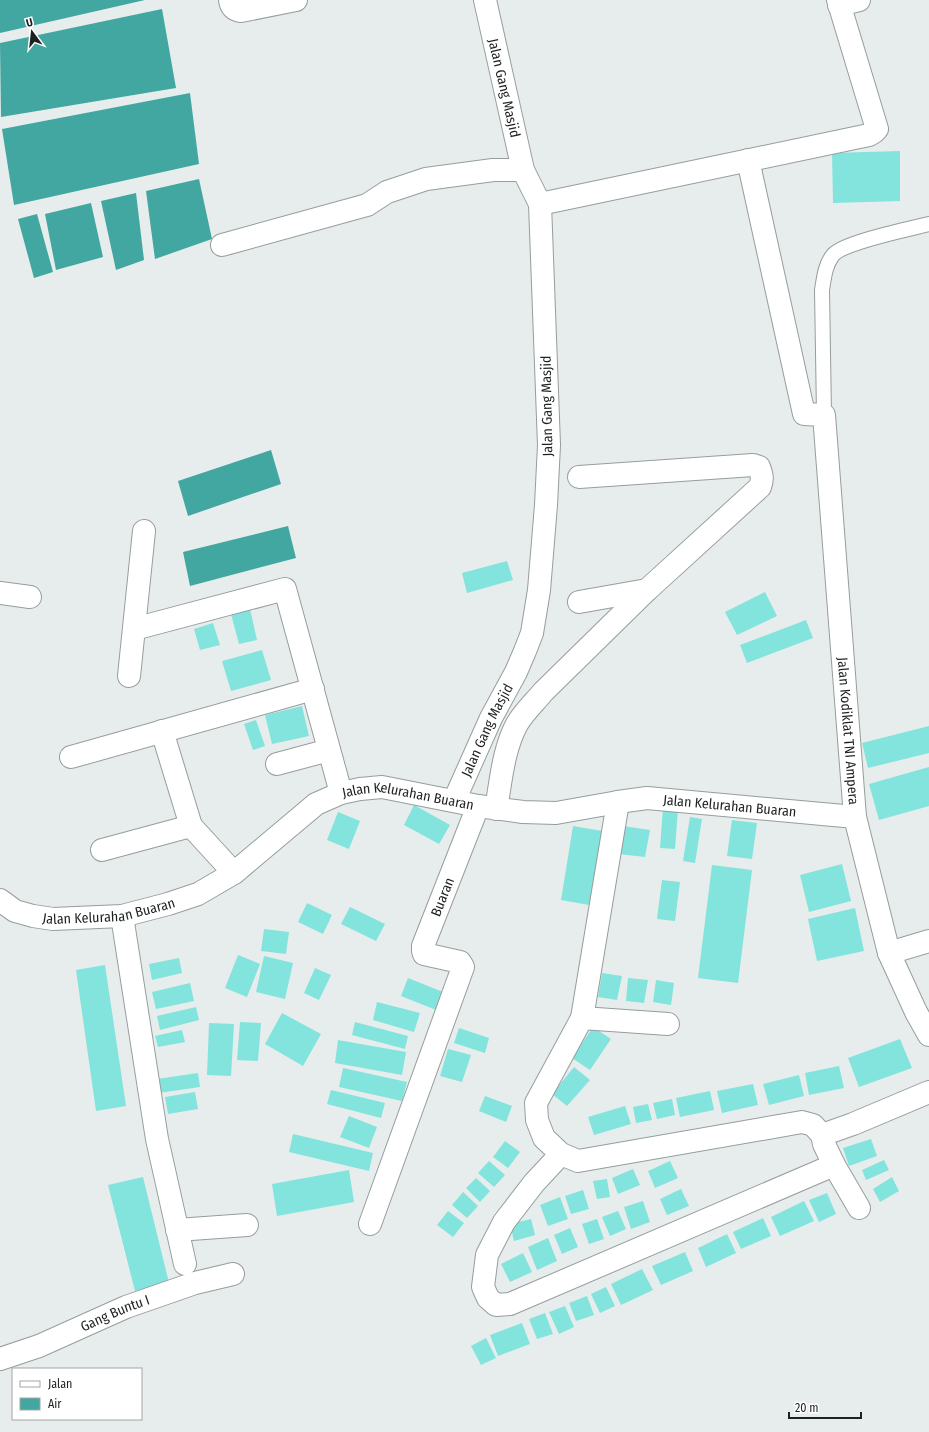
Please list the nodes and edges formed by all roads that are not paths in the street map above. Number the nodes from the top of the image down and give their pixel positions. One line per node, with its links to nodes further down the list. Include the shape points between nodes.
1 (230, 0): 2 (street, via 233,8 241,10)
2 (296, 0)
3 (485, 0): 6 (street, Jalan Gang Masjid)
4 (845, 2): 5 (street, via 877,129 869,135)
5 (748, 160): 7 (street); 10 (street, via 804,414)
6 (523, 170): 7 (street, Jalan Gang Masjid); 9 (street, via 493,170 426,179 387,192 367,205)
7 (540, 204): 25 (street, Jalan Gang Masjid, via 549,445 539,590 532,633 525,651 491,718)
8 (929, 224): 10 (lane, via 850,245 833,255 824,272 822,290)
9 (222, 246)
10 (824, 415): 28 (street, Jalan Kodiklat TNI Ampera)
11 (579, 477): 13 (street, via 753,465 759,467 763,476 760,486)
12 (144, 531): 17 (street)
13 (647, 590): 16 (street); 27 (street, via 543,692 521,720 511,738)
14 (0, 593): 15 (street)
15 (30, 598)
16 (579, 602)
17 (134, 629): 18 (street); 19 (street, via 285,589)
18 (129, 676)
19 (313, 689): 20 (street); 21 (street)
20 (162, 731): 22 (street); 29 (street)
21 (330, 750): 23 (street); 24 (street)
22 (71, 757)
23 (277, 764)
24 (341, 793): 25 (street, Jalan Kelurahan Buaran, via 382,787); 31 (street, Jalan Kelurahan Buaran, via 316,804)
25 (454, 801): 27 (street, Jalan Kelurahan Buaran)
26 (618, 802): 27 (street, Jalan Kelurahan Buaran, via 556,813); 28 (street, Jalan Kelurahan Buaran, via 647,798); 36 (street)
27 (487, 807): 44 (street, Buaran, via 423,946 424,954 460,962 463,968)
28 (855, 817): 35 (street, Jalan Kodiklat TNI Ampera)
29 (191, 826): 30 (street); 31 (street)
30 (102, 850)
31 (234, 873): 33 (street, Jalan Kelurahan Buaran, via 198,894)
32 (0, 900): 33 (street, Jalan Kelurahan Buaran, via 15,911 53,919)
33 (122, 916): 46 (street, via 157,1139)
34 (929, 941): 35 (street)
35 (889, 953): 38 (street, Jalan Kodiklat TNI Ampera)
36 (582, 1018): 37 (street); 41 (street, via 536,1103 537,1120 544,1138)
37 (668, 1024)
38 (929, 1035)
39 (929, 1092): 40 (street)
40 (822, 1134): 41 (street, via 813,1126 802,1122 578,1162); 42 (street)
41 (561, 1154): 42 (street, via 534,1183 504,1222 487,1255 483,1287 488,1298 496,1305 510,1304)
42 (834, 1165): 43 (street)
43 (859, 1208)
44 (370, 1224)
45 (247, 1225): 46 (street)
46 (177, 1230): 47 (street)
47 (185, 1264)
48 (233, 1274): 49 (street, Gang Buntu I, via 195,1283 126,1307 39,1346)
49 (0, 1359)

